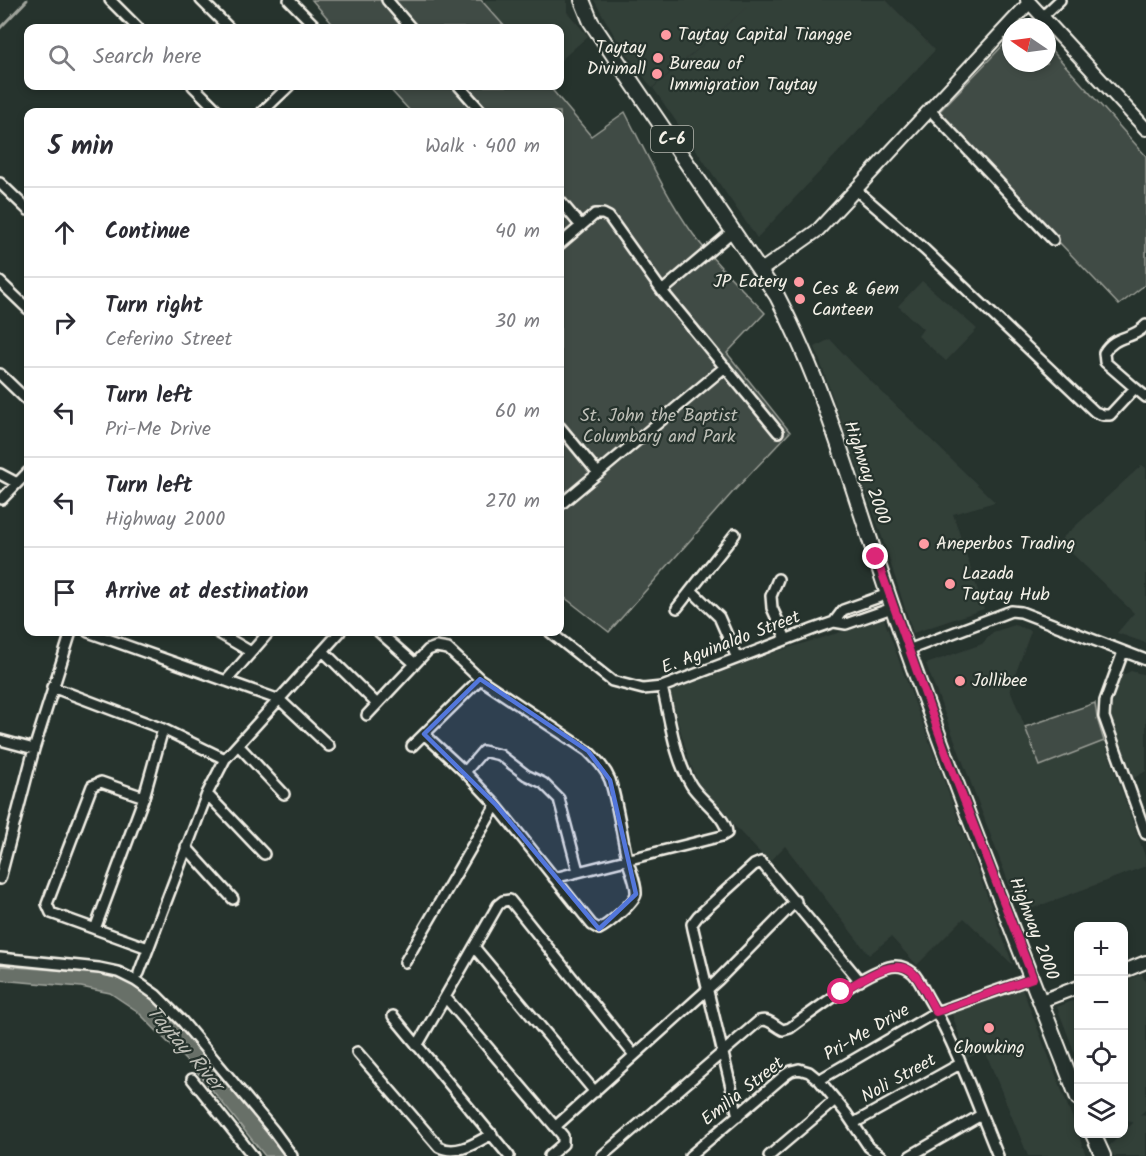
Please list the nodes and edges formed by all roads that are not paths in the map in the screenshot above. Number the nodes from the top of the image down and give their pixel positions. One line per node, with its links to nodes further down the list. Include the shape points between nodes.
1 (110, 0): 9 (street)
2 (201, 0): 10 (street)
3 (289, 0): 11 (street)
4 (387, 0): 12 (street)
5 (582, 0): 26 (main road, Highway 2000 / C-6, via 591,22)
6 (1060, 0): 8 (street)
7 (1028, 1): 8 (street); 19 (street)
8 (1042, 17): 20 (street)
9 (134, 24)
10 (225, 24)
11 (313, 24)
12 (408, 24)
13 (197, 90): 16 (street)
14 (283, 90): 17 (street)
15 (463, 90): 18 (street)
16 (215, 108)
17 (266, 108)
18 (478, 108)
19 (929, 109): 22 (street); 27 (street)
20 (1146, 129)
21 (0, 183): 23 (street)
22 (855, 189): 29 (street, via 818,230); 36 (street, via 1095,412 1110,415)
23 (24, 206)
24 (564, 206): 25 (street)
25 (581, 226): 28 (street); 31 (street, via 595,214 609,217)
26 (733, 231): 29 (main road, Highway 2000 / C-6); 31 (street)
27 (1053, 240)
28 (564, 241)
29 (760, 271): 50 (main road, Highway 2000 / C-6, via 790,321 819,391)
30 (0, 282): 32 (street)
31 (662, 291): 34 (street)
32 (24, 305)
33 (1146, 325): 36 (street, via 1136,334 1116,340 1103,356)
34 (725, 367): 40 (street); 41 (street)
35 (0, 374): 37 (street)
36 (1135, 388): 38 (street)
37 (24, 397)
38 (1146, 398)
39 (564, 432): 41 (street)
40 (778, 432)
41 (598, 473): 46 (street)
42 (0, 474): 44 (street)
43 (24, 476): 44 (street)
44 (17, 483): 45 (street)
45 (2, 499)
46 (564, 502)
47 (735, 534): 49 (street)
48 (778, 579): 61 (street, via 771,596 772,608)
49 (692, 591): 51 (street); 66 (street, via 719,617)
50 (888, 594): 52 (main road, Highway 2000 / C-6); 53 (street, E. Aguinaldo Street, via 843,610)
51 (678, 608)
52 (892, 608): 53 (street, E. Aguinaldo Street, via 846,624); 62 (main road, Highway 2000 / C-6)
53 (834, 622): 61 (street, E. Aguinaldo Street)
54 (70, 636): 71 (street)
55 (99, 636): 70 (street)
56 (224, 636): 64 (street)
57 (265, 636): 64 (street)
58 (336, 636): 63 (street)
59 (384, 636): 68 (street)
60 (555, 636): 72 (street, E. Aguinaldo Street, via 612,681 643,689)
61 (786, 639): 66 (street, E. Aguinaldo Street)
62 (908, 650): 65 (street, via 1011,611); 106 (main road, Highway 2000 / C-6)
63 (323, 651): 73 (street); 74 (street)
64 (251, 652): 70 (street)
65 (1123, 652): 67 (street); 89 (street, via 1105,701 1104,717)
66 (737, 658): 72 (street, E. Aguinaldo Street)
67 (1146, 660)
68 (414, 663): 69 (street, via 428,650 448,649); 74 (street)
69 (480, 679): 77 (street); 92 (street, via 602,764 610,780)
70 (226, 681): 73 (street)
71 (52, 687): 76 (street); 82 (street)
72 (662, 687): 92 (street, via 683,770 692,787 723,822 727,833)
73 (280, 700): 79 (street); 80 (street)
74 (377, 704): 75 (street)
75 (367, 715)
76 (163, 729): 83 (street); 87 (street)
77 (424, 734): 81 (street); 84 (street)
78 (0, 740): 82 (street)
79 (238, 745): 83 (street); 86 (street)
80 (329, 746)
81 (412, 746)
82 (34, 749): 95 (street)
83 (225, 759): 85 (street)
84 (465, 772): 88 (street); 93 (street, via 483,751 492,752 543,783 559,799)
85 (207, 794): 90 (street); 91 (street)
86 (284, 794)
87 (144, 797): 98 (street); 98 (street, via 101,782 92,786 47,904 51,913)
88 (496, 806): 94 (street); 102 (street)
89 (1146, 834)
90 (186, 847): 96 (street); 100 (street)
91 (264, 854)
92 (627, 859): 93 (street); 94 (street, via 636,894 633,901 599,929)
93 (578, 871): 94 (street)
94 (554, 878)
95 (0, 879)
96 (233, 899)
97 (796, 902): 107 (street); 108 (street); 108 (street, via 761,862 698,916 692,924)
98 (95, 929): 100 (street)
99 (474, 947): 110 (street); 117 (street, via 498,905 510,900); 122 (street)
100 (148, 948): 105 (street)
101 (0, 958): 131 (street, via 99,968 136,981 182,1021)
102 (405, 962)
103 (1146, 962): 104 (street)
104 (1128, 969)
105 (139, 973)
106 (1033, 978): 111 (main road, Highway 2000 / C-6); 112 (street, Pri-Me Drive)
107 (860, 981): 112 (street, via 893,966 904,967 914,974); 116 (street, via 790,1028 783,1030 771,1022 759,1021)
108 (708, 988): 116 (street); 117 (street)
109 (1074, 988): 111 (street)
110 (446, 998): 114 (street); 127 (street)
111 (1041, 1000): 121 (main road, Highway 2000 / C-6)
112 (936, 1012): 118 (street); 120 (street, Pri-Me Drive)
113 (393, 1016): 114 (street)
114 (417, 1046): 128 (street)
115 (357, 1052): 128 (street, via 447,1152 457,1153)
116 (723, 1052): 125 (street); 134 (street)
117 (634, 1054): 122 (street)
118 (960, 1064): 124 (street); 126 (street, Noli Street)
119 (192, 1079): 130 (street)
120 (819, 1080): 123 (street); 125 (street, Emilia Street, via 809,1072 791,1071)
121 (1074, 1087)
122 (595, 1092): 127 (street)
123 (834, 1101): 126 (street); 136 (street)
124 (981, 1115): 138 (street); 139 (street)
125 (738, 1116): 135 (street, Emilia Street)
126 (854, 1124): 137 (street, via 869,1147)
127 (556, 1126): 133 (street, via 563,1144)
128 (492, 1134): 132 (street)
129 (1095, 1138): 140 (main road)
130 (252, 1156)
131 (292, 1156)
132 (509, 1156)
133 (549, 1156)
134 (602, 1156)
135 (690, 1156)
136 (770, 1156)
137 (881, 1156)
138 (910, 1156)
139 (998, 1156)
140 (1102, 1156)

